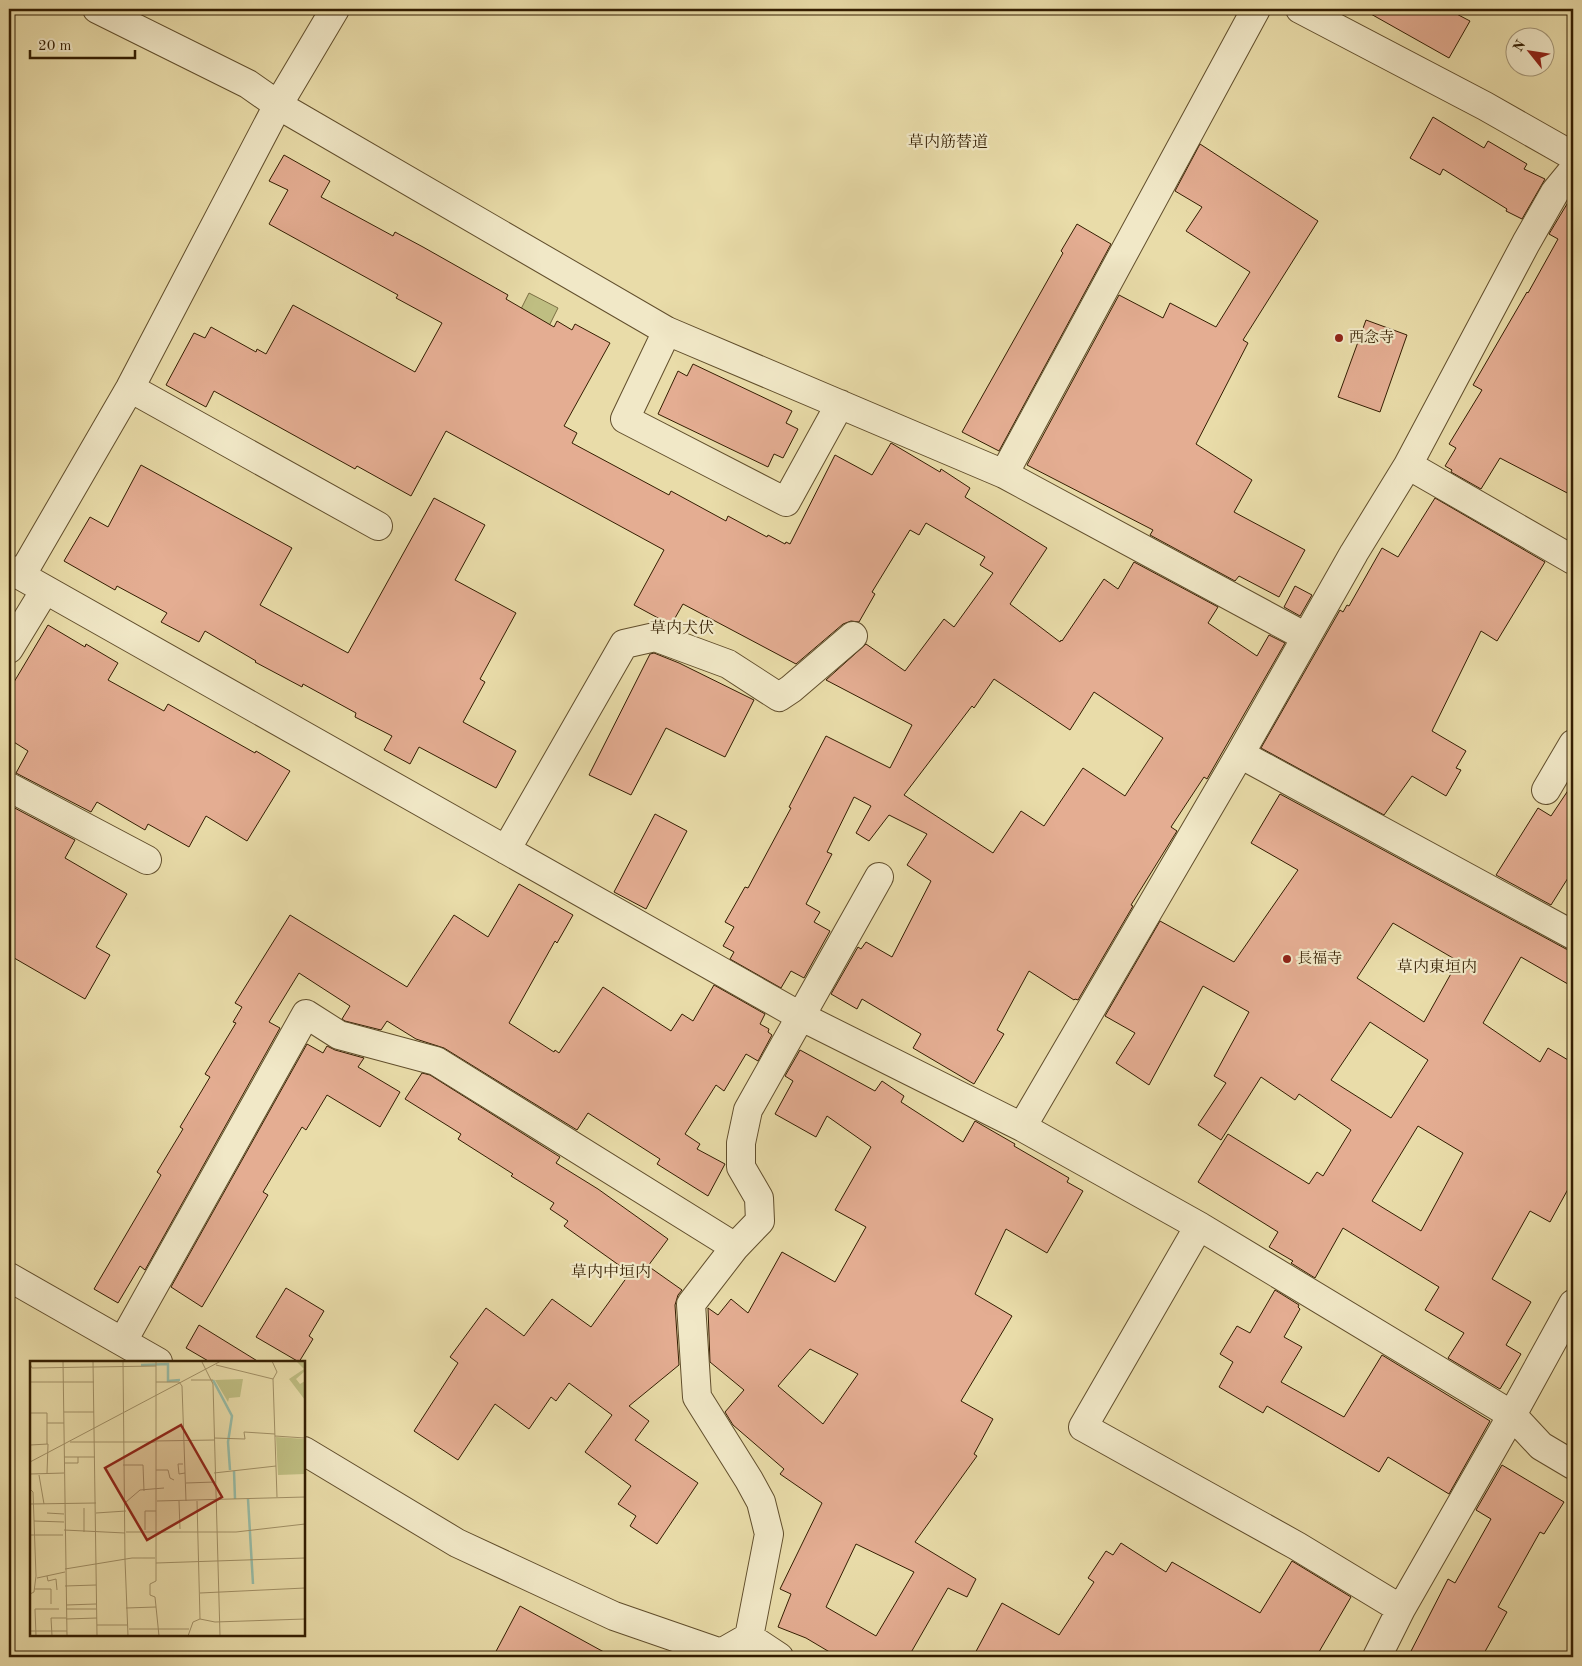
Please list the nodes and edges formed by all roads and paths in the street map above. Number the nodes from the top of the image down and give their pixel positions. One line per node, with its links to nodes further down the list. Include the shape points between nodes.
1 (97, 9): 5 (street, via 248,84)
2 (335, 9): 5 (street)
3 (1256, 9): 12 (street)
4 (1300, 9): 6 (street)
5 (278, 105): 8 (street); 9 (street)
6 (1573, 156)
7 (1573, 170): 11 (street, via 1555,192 1526,243)
8 (667, 331): 10 (street); 10 (street, via 625,419 786,502)
9 (130, 388): 13 (street); 15 (street)
10 (840, 404): 12 (street)
11 (1408, 466): 14 (street); 18 (street)
12 (1004, 474): 18 (street)
13 (378, 526)
14 (1573, 560)
15 (15, 573): 16 (street)
16 (45, 590): 19 (street); 24 (street)
17 (853, 636): 24 (street, via 779,697 728,664 655,637 624,644)
18 (1306, 637): 21 (street)
19 (9, 649)
20 (1573, 744): 23 (street)
21 (1240, 754): 27 (street); 29 (street)
22 (9, 787): 25 (street)
23 (1546, 790)
24 (506, 850): 28 (street)
25 (147, 860)
26 (880, 877): 28 (street)
27 (1573, 935)
28 (800, 1016): 29 (street); 31 (street, via 748,1110 741,1143 741,1167 759,1198 760,1221)
29 (1022, 1127): 30 (street)
30 (1198, 1226): 36 (street); 39 (street, via 1083,1427 1296,1546)
31 (735, 1247): 34 (street, via 436,1061 339,1034 306,1014); 40 (street, via 691,1304 697,1397 761,1502 770,1534)
32 (9, 1277): 34 (street)
33 (1573, 1304): 36 (street)
34 (123, 1341): 35 (street)
35 (156, 1361)
36 (1512, 1415): 38 (street, via 1541,1446); 39 (street)
37 (305, 1452): 40 (street, via 457,1543 614,1616 722,1653)
38 (1573, 1465)
39 (1401, 1609): 42 (street)
40 (749, 1637): 41 (street)
41 (779, 1657)
42 (1378, 1657)

